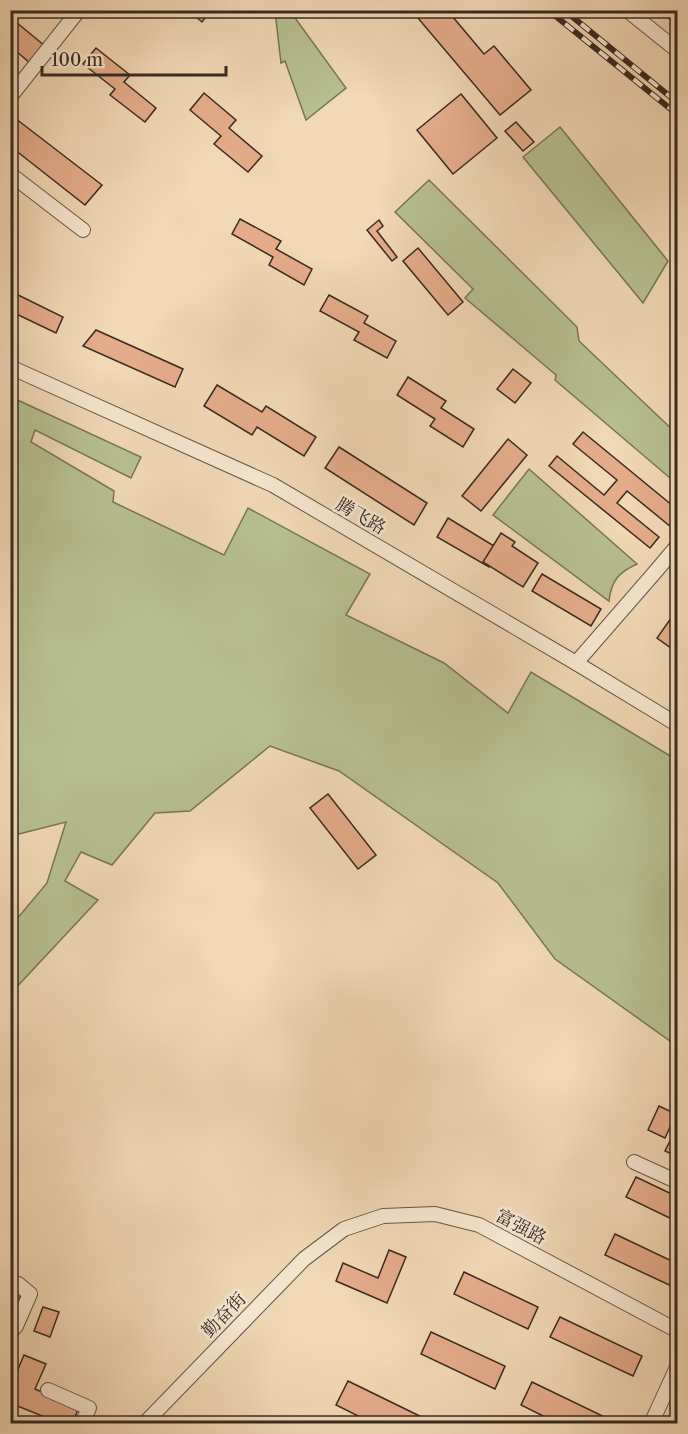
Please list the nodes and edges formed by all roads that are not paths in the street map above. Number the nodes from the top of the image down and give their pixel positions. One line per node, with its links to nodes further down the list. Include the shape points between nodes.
1 (79, 10): 4 (street)
2 (627, 10): 3 (street)
3 (678, 51)
4 (10, 97)
5 (10, 174): 6 (street)
6 (82, 230)
7 (10, 367): 9 (street, 腾飞路, via 273,485)
8 (678, 545): 9 (street)
9 (576, 663): 10 (street, 腾飞路)
10 (678, 725)
11 (634, 1162): 12 (street)
12 (678, 1182)
13 (335, 1236): 15 (street, 富强路, via 383,1216 435,1214 479,1225); 20 (street, 勤奋街, via 304,1259)
14 (10, 1281): 16 (street, via 30,1294)
15 (678, 1331)
16 (10, 1332)
17 (678, 1365): 21 (street)
18 (48, 1390): 19 (street, via 89,1408)
19 (82, 1424)
20 (144, 1424)
21 (651, 1424)

